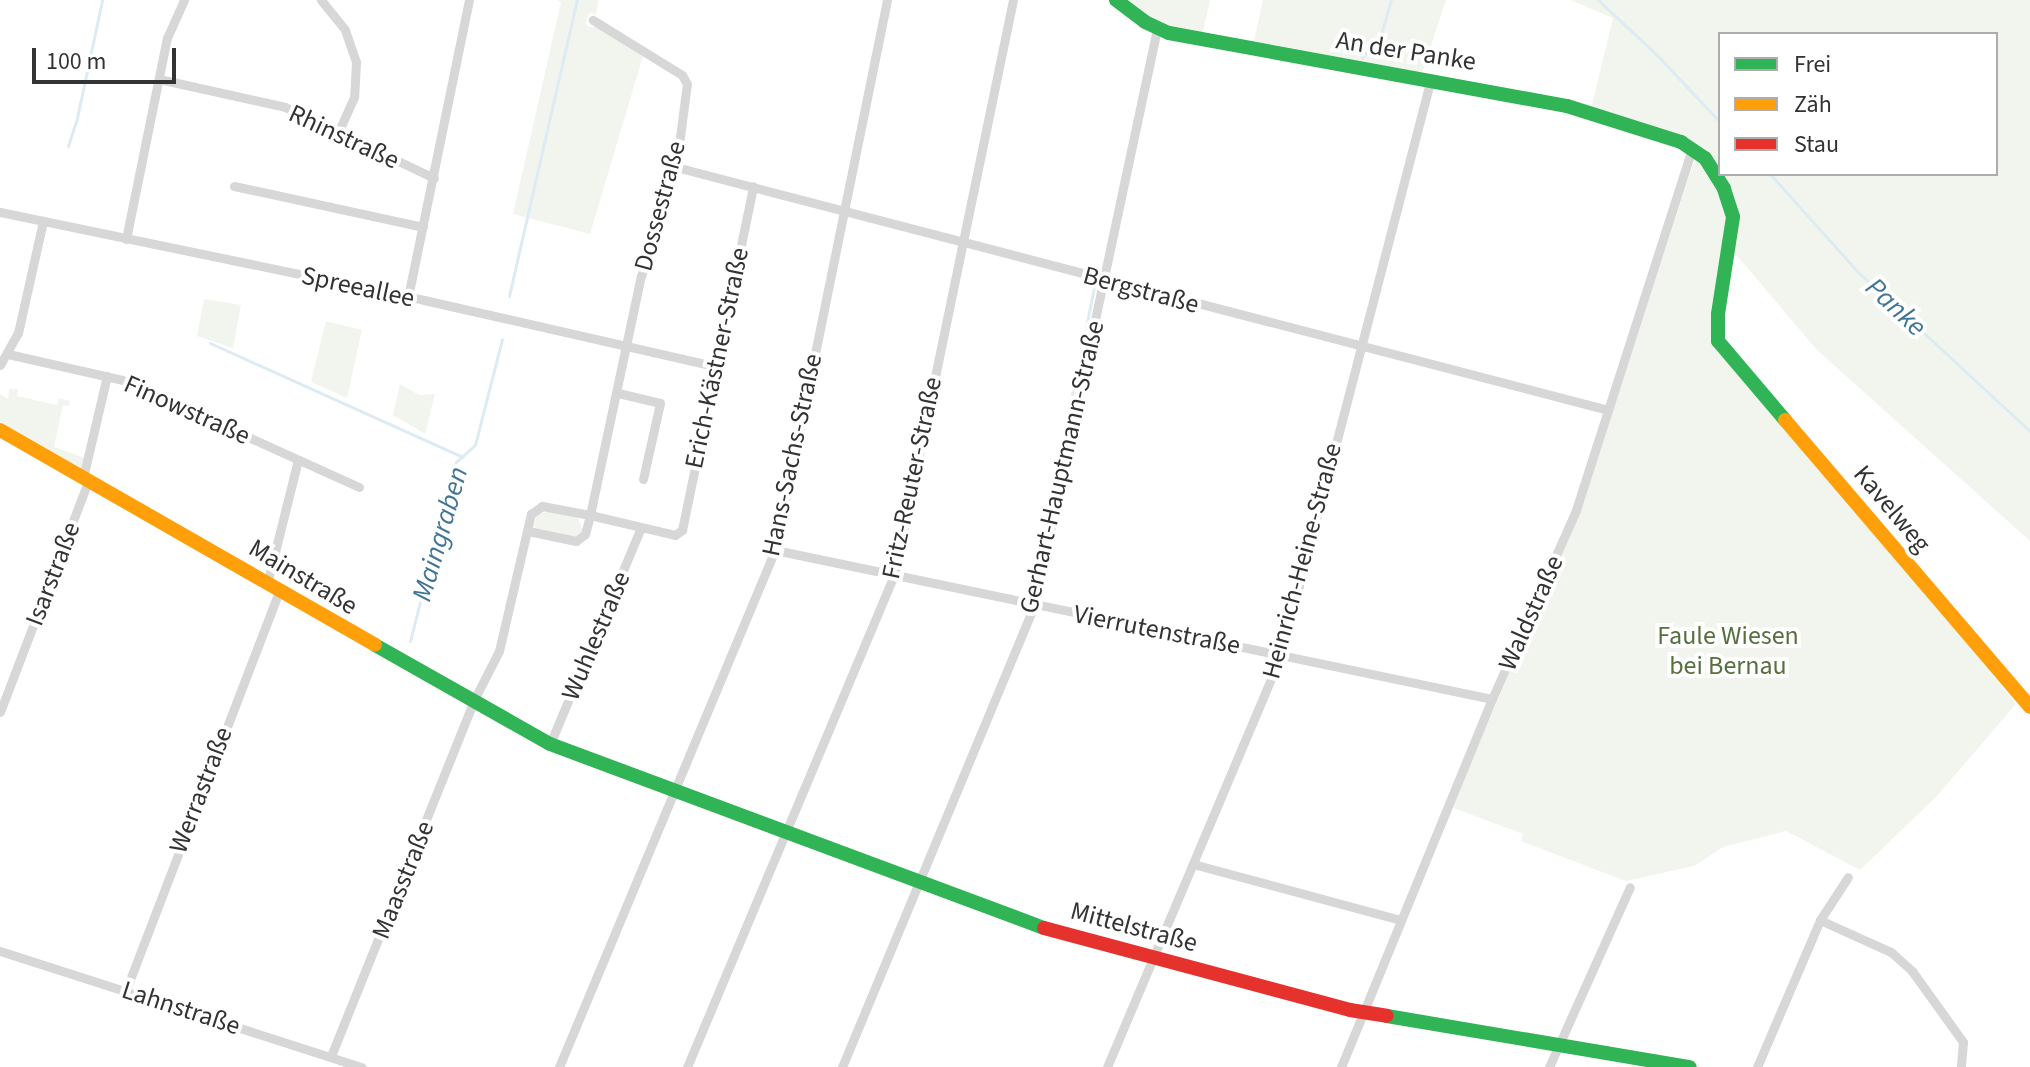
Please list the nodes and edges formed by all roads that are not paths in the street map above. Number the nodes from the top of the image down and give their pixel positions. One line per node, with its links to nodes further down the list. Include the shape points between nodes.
1 (184, 0): 9 (street, via 173,20)
2 (321, 0): 11 (street, via 345,30 356,62 354,97)
3 (469, 0): 14 (street)
4 (887, 0): 18 (street, Hans-Sachs-Straße)
5 (1013, 0): 22 (street, Fritz-Reuter-Straße)
6 (1116, 0): 8 (street, An der Panke)
7 (593, 20): 13 (street, Dossestraße, via 682,75 687,84)
8 (1157, 29): 10 (street, An der Panke); 23 (street, Gerhart-Hauptmann-Straße)
9 (159, 79): 11 (street, Rhinstraße, via 285,107); 21 (street)
10 (1430, 82): 12 (street, An der Panke, via 1567,106); 26 (street, Heinrich-Heine-Straße)
11 (339, 131): 14 (street, Rhinstraße)
12 (1692, 149): 32 (street, Waldstraße); 48 (street, Kavelweg, via 1717,174 1733,217 1718,341)
13 (676, 167): 16 (street, Bergstraße); 25 (street, Dossestraße, via 641,276)
14 (434, 178): 20 (street)
15 (234, 186): 20 (street)
16 (753, 186): 18 (street, Bergstraße); 29 (street, Erich-Kästner-Straße)
17 (0, 212): 19 (street, Spreeallee)
18 (844, 212): 22 (street, Bergstraße); 41 (street, Hans-Sachs-Straße)
19 (43, 221): 21 (street, Spreeallee); 27 (street, via 18,333)
20 (423, 227): 24 (street)
21 (126, 239): 24 (street, Spreeallee)
22 (962, 243): 23 (street, Bergstraße); 42 (street, Fritz-Reuter-Straße)
23 (1103, 281): 26 (street, Bergstraße); 44 (street, Gerhart-Hauptmann-Straße)
24 (408, 297): 25 (street, Spreeallee)
25 (626, 345): 29 (street, Spreeallee); 31 (street, Dossestraße)
26 (1362, 347): 32 (street, Bergstraße); 45 (street, Heinrich-Heine-Straße)
27 (8, 354): 28 (street); 30 (street, Finowstraße)
28 (0, 365)
29 (715, 366): 39 (street, Erich-Kästner-Straße, via 682,530 675,535)
30 (107, 376): 34 (street, Finowstraße); 36 (street, Isarstraße)
31 (618, 393): 35 (street, via 660,403); 38 (street, Dossestraße)
32 (1608, 410): 46 (street, Waldstraße, via 1576,510)
33 (0, 430): 36 (street, Mainstraße)
34 (298, 460): 37 (street, Finowstraße); 43 (street, Werrastraße)
35 (643, 479)
36 (85, 480): 43 (street, Mainstraße); 49 (street, Isarstraße)
37 (359, 487)
38 (590, 515): 39 (street); 40 (street, via 538,507); 40 (street, via 585,534 576,541)
39 (641, 528): 50 (street, Wuhlestraße)
40 (528, 531): 47 (street, via 499,651)
41 (775, 550): 42 (street, Vierrutenstraße); 52 (street, Hans-Sachs-Straße)
42 (894, 575): 44 (street, Vierrutenstraße); 53 (street, Fritz-Reuter-Straße)
43 (273, 588): 47 (street, Mainstraße); 62 (street, Werrastraße)
44 (1034, 606): 45 (street, Vierrutenstraße); 56 (street, Gerhart-Hauptmann-Straße)
45 (1281, 655): 46 (street, Vierrutenstraße); 54 (street, Heinrich-Heine-Straße)
46 (1492, 699): 58 (street, Waldstraße)
47 (473, 702): 50 (street, Mainstraße); 65 (street, Maasstraße)
48 (2030, 707)
49 (0, 712)
50 (550, 744): 51 (street, Mainstraße)
51 (586, 759): 52 (street, Mittelstraße)
52 (674, 791): 53 (street, Mittelstraße); 67 (street, Hans-Sachs-Straße)
53 (785, 832): 56 (street, Mittelstraße); 68 (street, Fritz-Reuter-Straße)
54 (1193, 864): 58 (street); 61 (street, Heinrich-Heine-Straße)
55 (1848, 877): 59 (street)
56 (919, 883): 61 (street, Mittelstraße, via 1031,924); 69 (street, Gerhart-Hauptmann-Straße)
57 (1630, 887): 64 (street)
58 (1400, 920): 63 (street, Waldstraße)
59 (1820, 920): 74 (street); 75 (street, via 1891,952 1912,971 1963,1042)
60 (0, 951): 62 (street, Lahnstraße)
61 (1154, 958): 63 (street, Mittelstraße); 70 (street, Heinrich-Heine-Straße)
62 (126, 990): 65 (street, Lahnstraße)
63 (1365, 1012): 64 (street, Mittelstraße); 71 (street, Waldstraße)
64 (1559, 1045): 72 (street); 73 (street, Mittelstraße)
65 (331, 1056): 66 (street, Lahnstraße)
66 (362, 1067)
67 (559, 1067)
68 (687, 1067)
69 (842, 1067)
70 (1107, 1067)
71 (1341, 1067)
72 (1549, 1067)
73 (1690, 1067)
74 (1757, 1067)
75 (1961, 1067)

